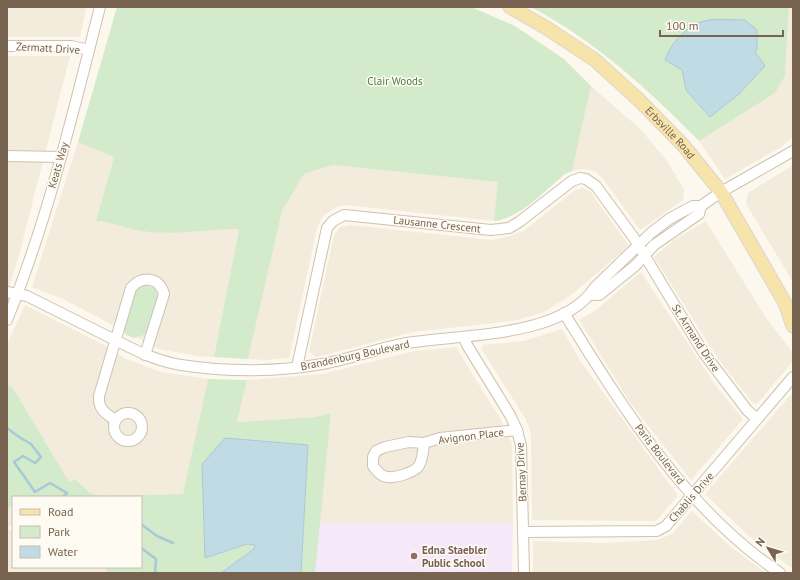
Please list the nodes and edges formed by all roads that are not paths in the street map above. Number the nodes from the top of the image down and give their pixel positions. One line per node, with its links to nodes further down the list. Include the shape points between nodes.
1 (100, 7): 4 (street, Keats Way)
2 (510, 7): 8 (main road, Erbsville Road, via 595,60 640,100 683,145)
3 (7, 46): 4 (street, Zermatt Drive, via 71,46)
4 (89, 50): 7 (street, Keats Way)
5 (793, 152): 8 (street, Brandenburg Boulevard)
6 (7, 156): 7 (street)
7 (61, 157): 11 (street, Keats Way)
8 (721, 192): 9 (street, Brandenburg Boulevard, via 701,206 693,206 669,220); 12 (main road, Erbsville Road)
9 (642, 251): 13 (street, Brandenburg Boulevard, via 595,286 590,295); 19 (street, Lausanne Crescent, via 596,186 586,179 572,181 509,228 491,230 344,215 338,217 327,228); 21 (street, St. Armand Drive, via 703,352 747,410)
10 (7, 292): 11 (street, Brandenburg Boulevard)
11 (18, 293): 14 (street, Keats Way); 17 (street, Brandenburg Boulevard)
12 (789, 307): 15 (main road, Erbsville Road)
13 (564, 314): 16 (street, Brandenburg Boulevard, via 527,328); 25 (street, Paris Boulevard, via 621,404)
14 (7, 320)
15 (793, 326)
16 (464, 336): 19 (street, Brandenburg Boulevard, via 407,343 323,364); 23 (street, Bernay Drive)
17 (116, 340): 18 (street, Brandenburg Boulevard); 18 (street, via 131,288 144,279 156,282 164,294); 22 (street, via 98,404 104,413)
18 (145, 355): 19 (street, Brandenburg Boulevard, via 180,365 226,370)
19 (297, 367)
20 (793, 377): 21 (street, Chablis Drive)
21 (758, 419): 25 (street, Chablis Drive)
22 (115, 420)
23 (517, 430): 24 (street, Avignon Place); 26 (street, Bernay Drive, via 521,446)
24 (424, 442): 24 (street, Avignon Place, via 408,442 376,451 373,466 379,474 387,477 410,472 417,468 421,461)
25 (692, 496): 26 (street, Chablis Drive, via 666,526 657,531); 28 (street, Paris Boulevard, via 732,535)
26 (523, 532): 27 (street, Bernay Drive)
27 (524, 573)
28 (780, 573)

